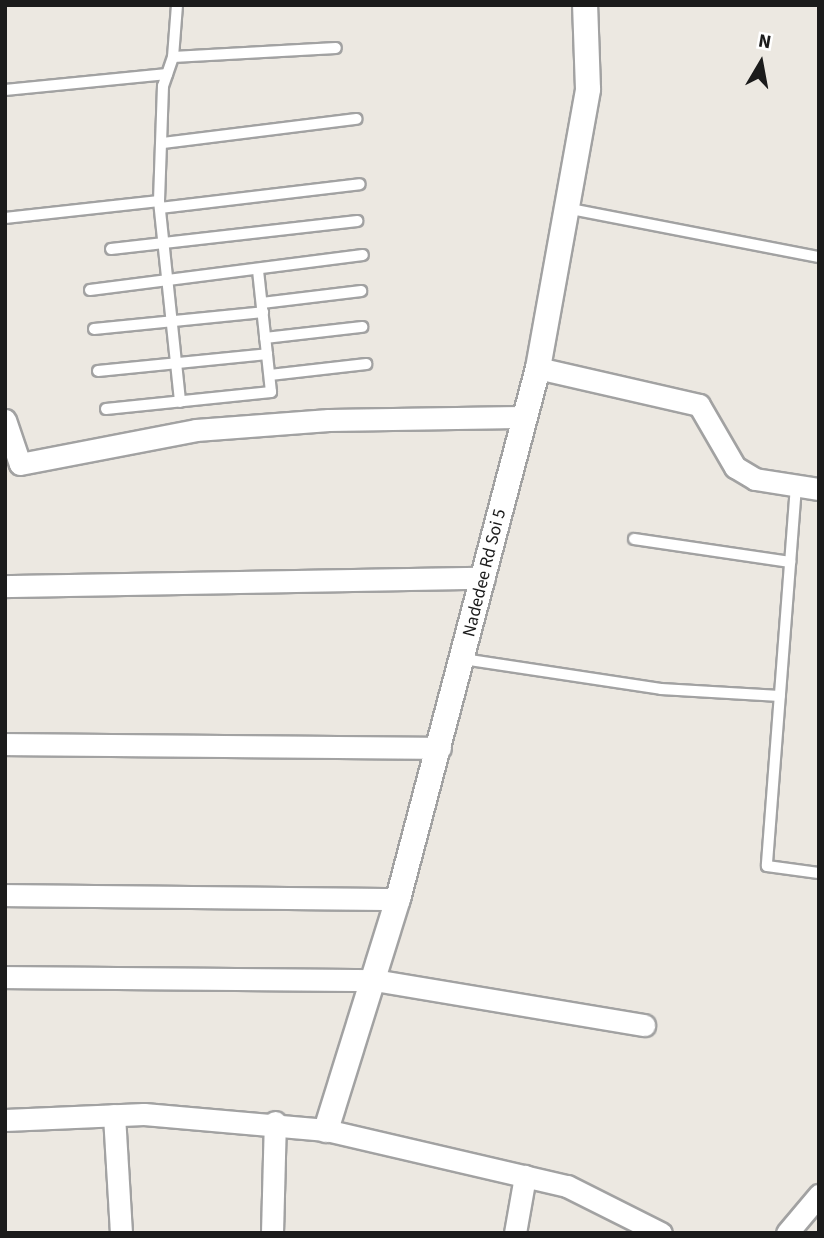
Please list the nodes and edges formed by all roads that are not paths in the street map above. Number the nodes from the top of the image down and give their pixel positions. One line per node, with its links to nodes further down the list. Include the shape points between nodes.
1 (177, 5): 4 (lane)
2 (585, 5): 11 (street, Nadedee Rd Soi 5, via 588,89)
3 (336, 48): 4 (lane)
4 (173, 57): 5 (lane)
5 (167, 74): 6 (lane); 8 (lane)
6 (5, 90)
7 (357, 119): 8 (lane)
8 (163, 143): 10 (lane)
9 (360, 184): 10 (lane)
10 (160, 205): 12 (lane); 14 (lane)
11 (566, 208): 17 (lane); 30 (street, Nadedee Rd Soi 5)
12 (5, 218)
13 (357, 221): 14 (lane)
14 (164, 245): 15 (lane); 19 (lane)
15 (111, 249)
16 (363, 255): 18 (lane)
17 (819, 257)
18 (258, 270): 19 (lane); 22 (lane)
19 (167, 283): 20 (lane); 23 (lane)
20 (90, 290)
21 (360, 291): 22 (lane)
22 (262, 307): 23 (lane); 26 (lane)
23 (171, 321): 25 (lane); 28 (lane)
24 (362, 327): 26 (lane)
25 (94, 328)
26 (265, 338): 27 (lane)
27 (267, 354): 28 (lane); 32 (lane)
28 (176, 363): 31 (lane); 33 (lane)
29 (366, 363): 32 (lane)
30 (538, 368): 35 (street, Nadedee Rd Soi 5); 37 (street, via 699,405 735,467 755,480)
31 (98, 371)
32 (270, 375): 33 (lane, via 271,392)
33 (180, 402): 34 (lane)
34 (106, 409)
35 (525, 417): 36 (street, via 329,420 196,430 20,464); 41 (street, Nadedee Rd Soi 5)
36 (5, 419)
37 (796, 486): 38 (street); 40 (lane)
38 (819, 489)
39 (634, 539): 40 (lane)
40 (790, 562): 44 (lane)
41 (484, 578): 42 (street); 43 (street, Nadedee Rd Soi 5)
42 (5, 586)
43 (463, 659): 44 (lane, via 661,689); 46 (street, Nadedee Rd Soi 5)
44 (780, 696): 47 (lane, via 767,866)
45 (5, 744): 46 (street)
46 (440, 748): 49 (street, Nadedee Rd Soi 5)
47 (819, 873)
48 (5, 895): 49 (street)
49 (398, 899): 51 (street, Nadedee Rd Soi 5)
50 (5, 977): 51 (street)
51 (374, 980): 52 (street); 56 (street, Nadedee Rd Soi 5)
52 (644, 1025)
53 (114, 1115): 54 (street); 55 (street); 59 (street)
54 (5, 1120)
55 (275, 1122): 56 (street); 60 (street)
56 (326, 1130): 57 (street)
57 (525, 1176): 61 (street); 62 (street, via 567,1186)
58 (819, 1195): 63 (street)
59 (121, 1233)
60 (272, 1233)
61 (515, 1233)
62 (661, 1233)
63 (788, 1233)

